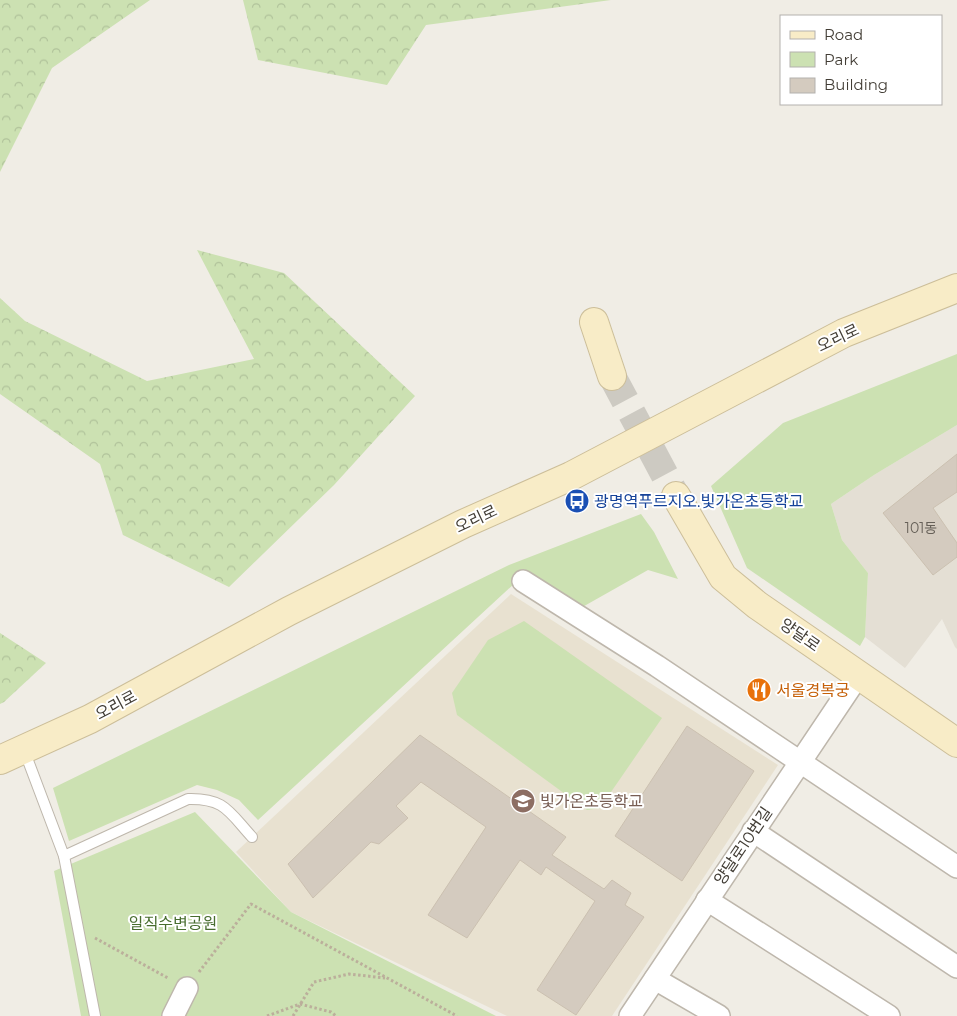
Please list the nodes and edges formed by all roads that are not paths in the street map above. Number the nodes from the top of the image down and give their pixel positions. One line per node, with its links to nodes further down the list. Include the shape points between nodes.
1 (957, 288): 8 (main road, 오리로, via 844,333 571,476 463,524 289,611 90,719)
2 (594, 322): 3 (main road)
3 (612, 376)
4 (676, 496): 6 (main road, 양달로, via 723,577)
5 (523, 581): 9 (street, via 657,666)
6 (858, 676): 7 (main road, 양달로); 9 (street, 양달로10번길)
7 (957, 743)
8 (12, 754): 12 (lane)
9 (799, 763): 10 (street, 양달로10번길); 13 (street)
10 (753, 831): 14 (street, 양달로10번길); 15 (street)
11 (252, 837): 12 (lane, via 221,804 188,799)
12 (64, 856): 18 (lane)
13 (957, 867)
14 (707, 900): 16 (street, 양달로10번길); 22 (street)
15 (957, 967)
16 (655, 979): 20 (street, 양달로10번길); 21 (street)
17 (187, 988): 19 (street)
18 (95, 1016)
19 (173, 1016)
20 (630, 1016)
21 (718, 1016)
22 (888, 1016)

